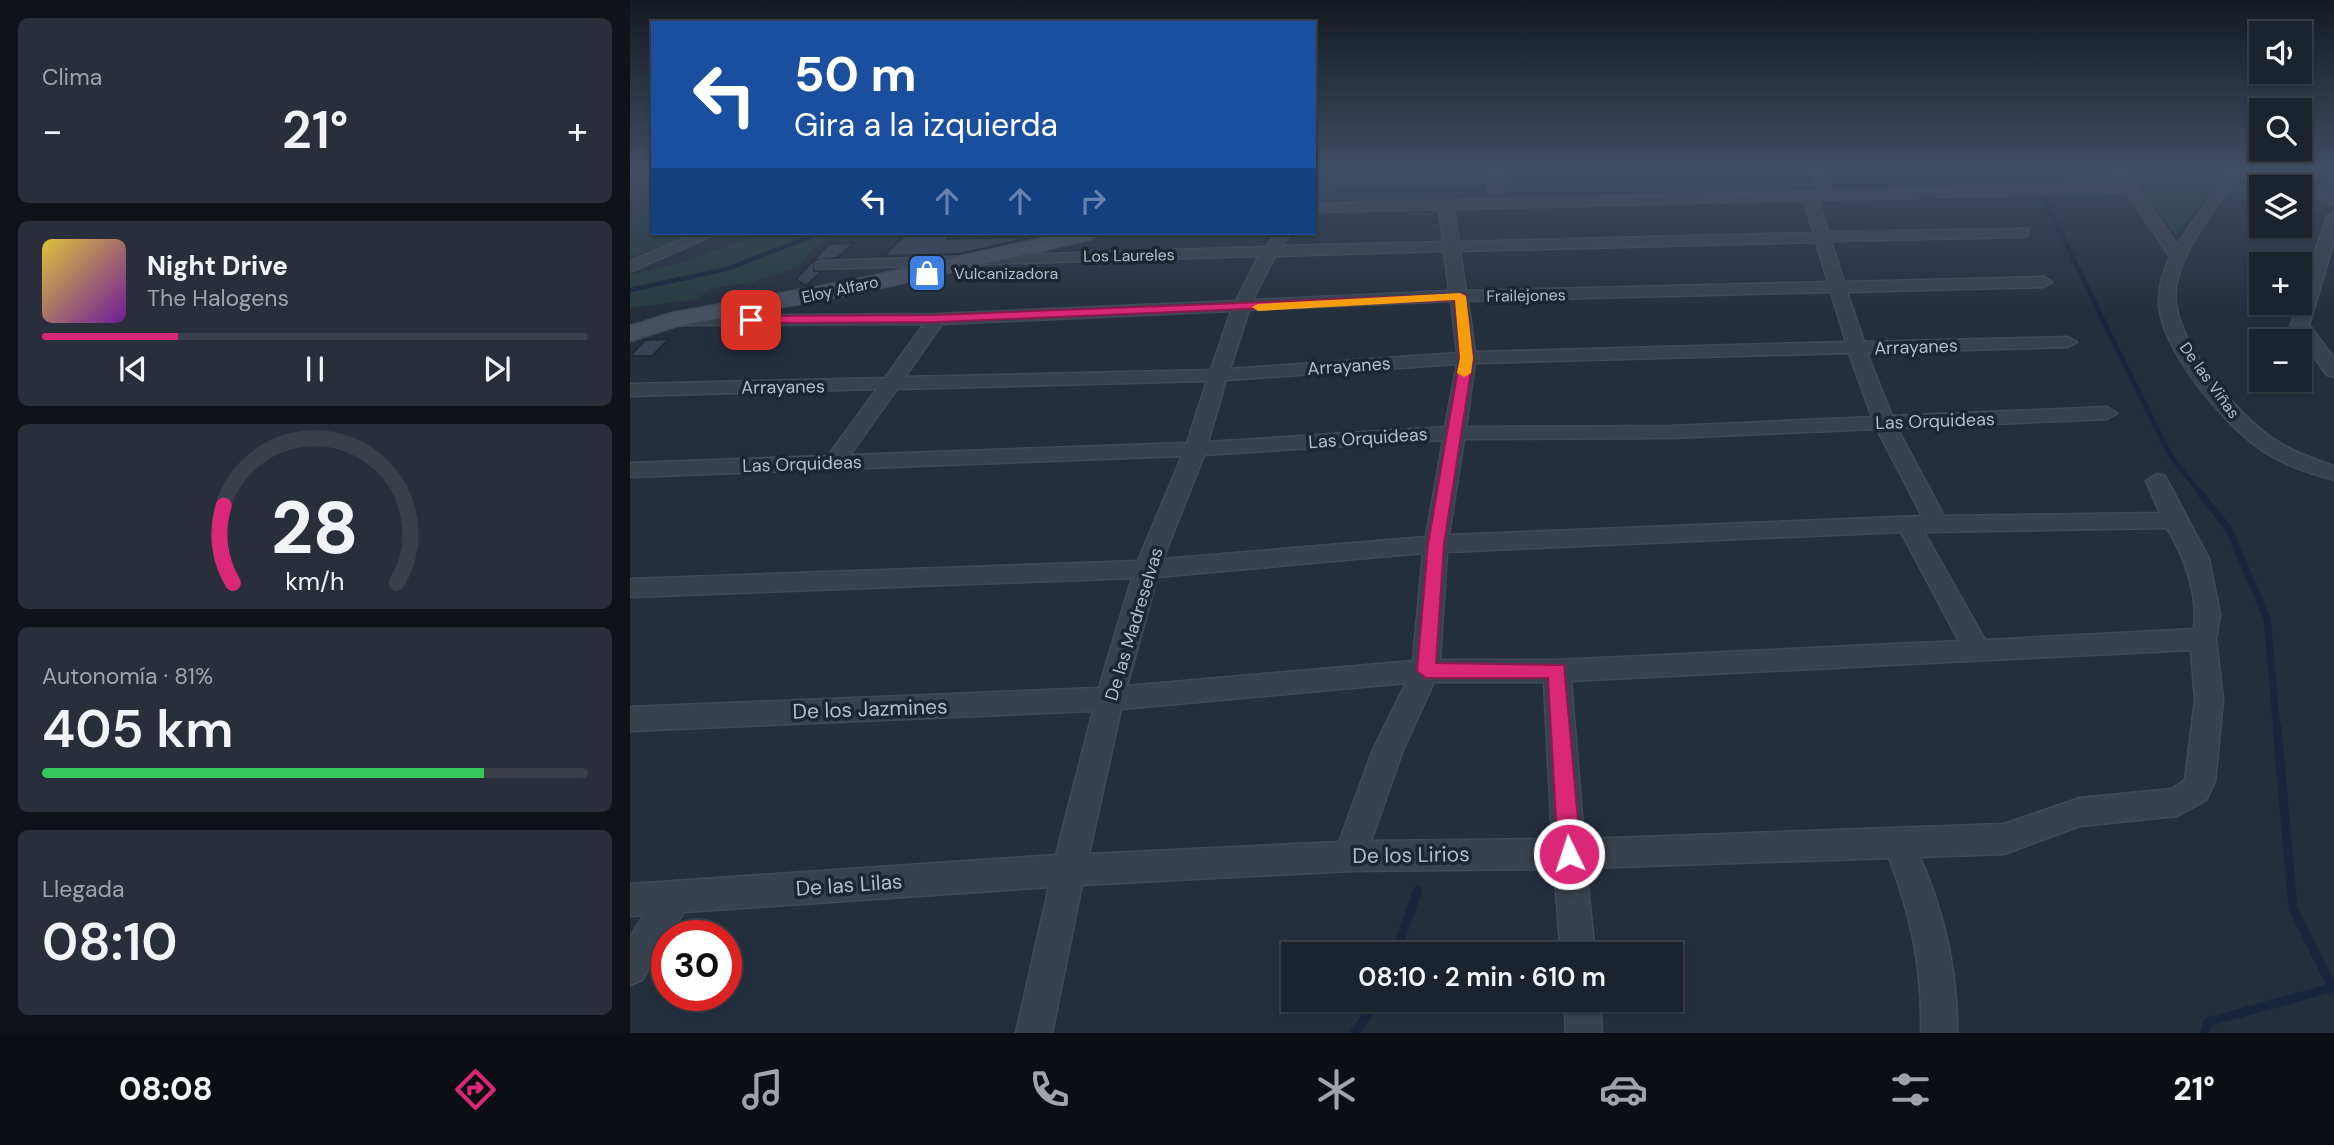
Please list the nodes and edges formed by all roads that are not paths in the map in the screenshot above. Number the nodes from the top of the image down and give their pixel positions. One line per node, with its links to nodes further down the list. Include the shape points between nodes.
1 (1448, 216): 11 (street)
2 (1820, 216): 9 (street)
3 (2150, 216): 12 (street)
4 (2203, 216): 12 (street, De las Viñas)
5 (2334, 216): 14 (street)
6 (2023, 232): 9 (street)
7 (705, 235): 16 (street)
8 (1082, 235): 13 (street, Eloy Alfaro)
9 (1824, 239): 11 (street); 18 (street)
10 (1275, 243): 11 (street); 13 (street, Los Laureles); 20 (street, De las Madreselvas)
11 (1453, 247): 19 (street)
12 (2178, 257): 37 (street, De las Viñas, via 2167,290 2174,331 2220,399 2268,444)
13 (971, 259): 15 (street, Los Laureles); 22 (street, Eloy Alfaro, via 854,287)
14 (2328, 262): 27 (street, via 2300,328)
15 (822, 265)
16 (630, 267)
17 (2044, 282): 18 (street, Frailejones)
18 (1837, 289): 19 (street, Frailejones); 25 (street)
19 (1460, 296): 20 (street, Frailejones); 26 (street)
20 (1240, 308): 21 (street, Frailejones); 28 (street, De las Madreselvas)
21 (937, 319): 22 (street, Frailejones); 29 (street)
22 (672, 320): 23 (street, Eloy Alfaro)
23 (630, 334)
24 (2068, 342): 25 (street, Arrayanes)
25 (1855, 349): 26 (street, Arrayanes); 32 (street)
26 (1467, 358): 28 (street, Arrayanes); 33 (street)
27 (2334, 371)
28 (1218, 375): 29 (street, Arrayanes); 34 (street, De las Madreselvas)
29 (888, 384): 30 (street, Arrayanes); 35 (street)
30 (630, 390)
31 (2106, 414): 32 (street, Las Orquideas)
32 (1887, 422): 33 (street, Las Orquideas, via 1672,432); 40 (street, via 1910,480)
33 (1453, 433): 34 (street, Las Orquideas); 42 (street)
34 (1196, 449): 35 (street, Las Orquideas); 43 (street, De las Madreselvas)
35 (833, 464): 36 (street, Las Orquideas)
36 (630, 470)
37 (2334, 473)
38 (2157, 481): 39 (street)
39 (2174, 520): 40 (street); 45 (street, via 2197,559 2207,614)
40 (1937, 523): 41 (street)
41 (1908, 524): 42 (street); 46 (street)
42 (1436, 544): 43 (street); 47 (street)
43 (1148, 569): 44 (street); 49 (street, De las Madreselvas)
44 (630, 588)
45 (2203, 639): 46 (street, De los Jazmines); 51 (street, via 2209,700 2195,791 2177,802 2080,812 2004,839)
46 (1977, 650): 48 (street, De los Jazmines)
47 (1426, 671): 48 (street, De los Jazmines); 49 (street, De los Jazmines); 53 (street, via 1388,750)
48 (1557, 671): 52 (street)
49 (1110, 699): 50 (street, De los Jazmines); 54 (street, De las Madreselvas)
50 (630, 719)
51 (1898, 842): 52 (street); 62 (street, via 1922,909 1937,972)
52 (1569, 854): 53 (street, De los Lirios); 57 (street)
53 (1350, 856): 54 (street, De los Lirios)
54 (1068, 870): 55 (street, De las Lilas); 60 (street, De las Madreselvas)
55 (675, 897): 56 (street, De las Lilas); 58 (street)
56 (630, 900)
57 (1577, 942)
58 (630, 968)
59 (1582, 1012): 61 (street)
60 (1034, 1033)
61 (1584, 1033)
62 (1939, 1033)

